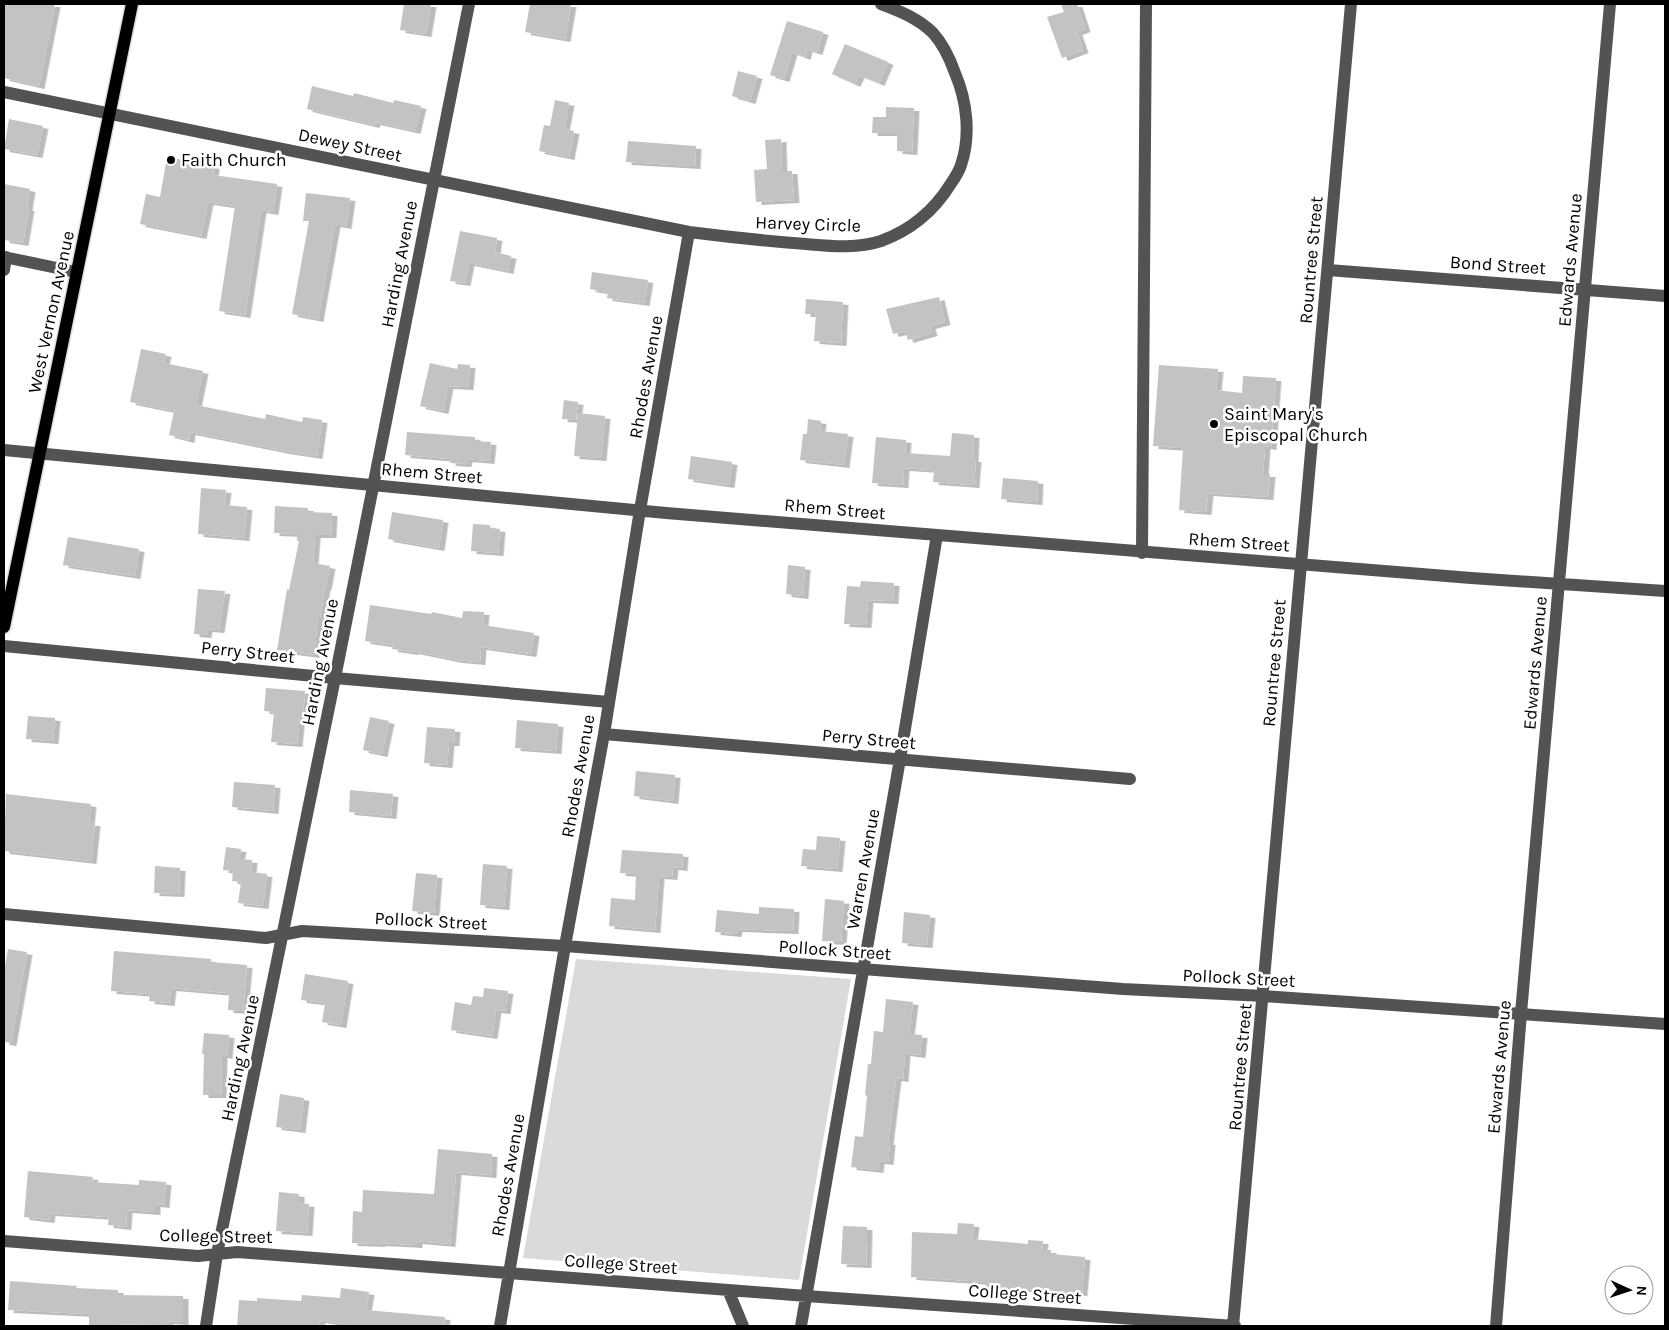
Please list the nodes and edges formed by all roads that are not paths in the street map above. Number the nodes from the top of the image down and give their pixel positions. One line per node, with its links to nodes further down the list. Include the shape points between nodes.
1 (132, 4): 8 (main road, West Vernon Avenue)
2 (469, 4): 9 (street, Harding Avenue)
3 (881, 4): 10 (street, Harvey Circle, via 920,21 933,34 948,56 961,87 966,111 961,167 935,206 909,228 867,244 841,246 766,241)
4 (1146, 4): 21 (street)
5 (1351, 4): 12 (street, Rountree Street)
6 (1610, 4): 14 (street, Edwards Avenue)
7 (4, 92): 8 (street, Dewey Street)
8 (110, 114): 9 (street, Dewey Street); 13 (main road, West Vernon Avenue)
9 (433, 180): 10 (street, Dewey Street); 18 (street, Harding Avenue)
10 (689, 232): 19 (street, Rhodes Avenue)
11 (5, 261): 13 (street)
12 (1328, 270): 14 (street, Bond Street); 22 (street, Rountree Street)
13 (76, 272): 17 (main road, West Vernon Avenue)
14 (1585, 290): 15 (street, Bond Street); 23 (street, Edwards Avenue)
15 (1665, 296)
16 (4, 450): 17 (street, Rhem Street)
17 (40, 453): 18 (street, Rhem Street); 25 (main road, West Vernon Avenue)
18 (374, 485): 19 (street, Rhem Street); 27 (street, Harding Avenue)
19 (640, 510): 20 (street, Rhem Street); 28 (street, Rhodes Avenue)
20 (937, 535): 21 (street, Rhem Street); 30 (street, Warren Avenue)
21 (1142, 553): 22 (street, Rhem Street)
22 (1301, 565): 23 (street, Rhem Street); 36 (street, Rountree Street)
23 (1560, 584): 24 (street, Rhem Street); 37 (street, Edwards Avenue)
24 (1665, 591)
25 (4, 627)
26 (4, 646): 27 (street, Perry Street)
27 (335, 678): 28 (street, Perry Street); 33 (street, Harding Avenue)
28 (610, 702): 29 (street, Rhodes Avenue)
29 (604, 734): 30 (street, Perry Street); 34 (street, Rhodes Avenue)
30 (900, 759): 31 (street, Perry Street); 35 (street, Warren Avenue)
31 (1130, 779)
32 (4, 914): 33 (street, Pollock Street, via 266,938)
33 (284, 934): 34 (street, Pollock Street, via 302,931); 40 (street, Harding Avenue)
34 (565, 946): 35 (street, Pollock Street); 41 (street, Rhodes Avenue)
35 (864, 970): 36 (street, Pollock Street); 43 (street, Warren Avenue)
36 (1264, 996): 37 (street, Pollock Street); 48 (street, Rountree Street)
37 (1521, 1014): 38 (street, Pollock Street); 49 (street, Edwards Avenue)
38 (1665, 1024)
39 (4, 1241): 40 (street, College Street, via 198,1256)
40 (217, 1254): 41 (street, College Street, via 237,1252); 44 (street, Harding Avenue)
41 (509, 1273): 42 (street, College Street); 45 (street, Rhodes Avenue)
42 (728, 1290): 43 (street, College Street); 46 (street)
43 (806, 1296): 47 (street, Warren Avenue); 48 (street, College Street)
44 (206, 1326)
45 (500, 1326)
46 (743, 1326)
47 (801, 1326)
48 (1234, 1326)
49 (1496, 1326)

